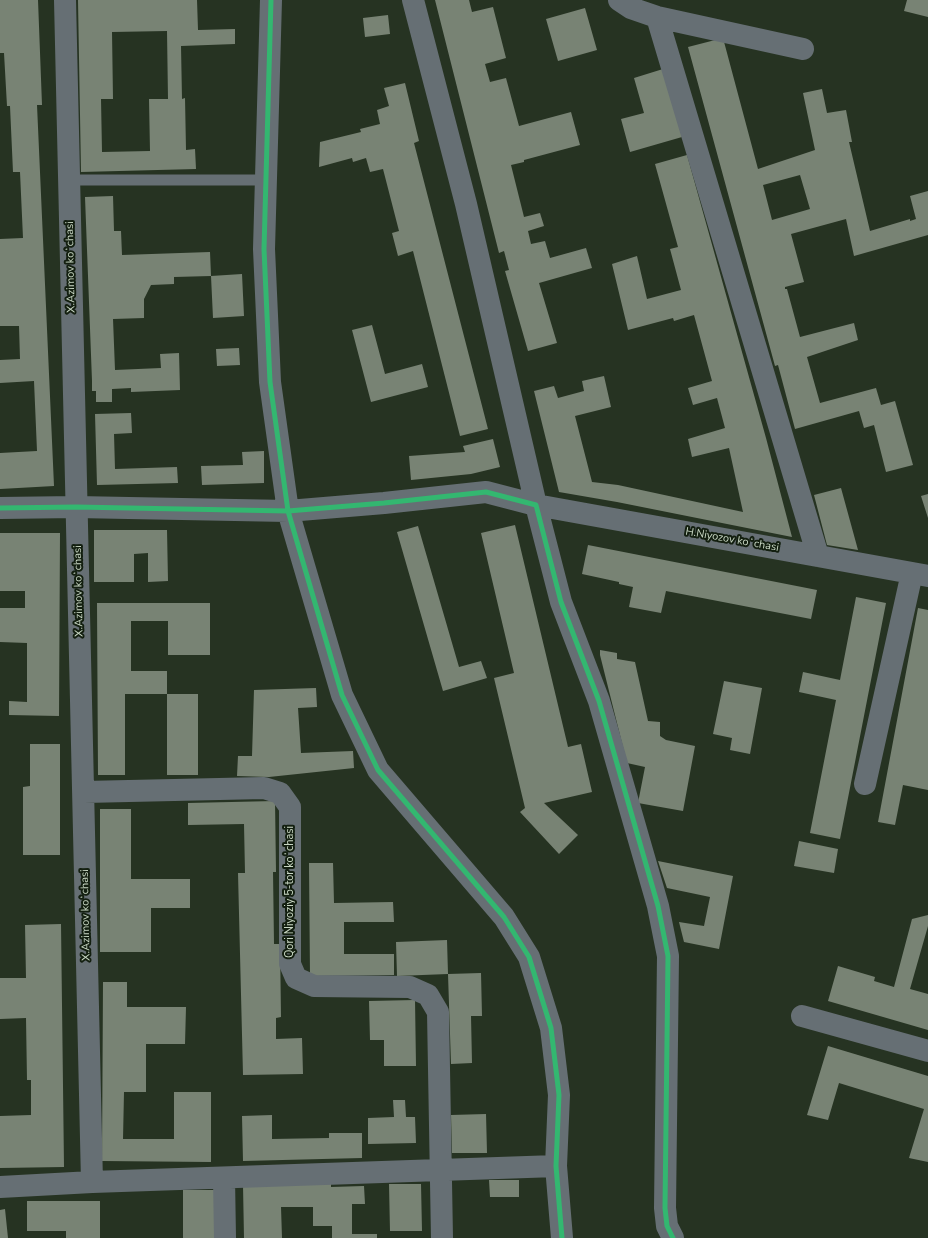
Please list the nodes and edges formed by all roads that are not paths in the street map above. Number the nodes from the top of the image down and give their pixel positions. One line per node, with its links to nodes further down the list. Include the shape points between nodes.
1 (65, 0): 7 (street, X.Azimov koʻchasi)
2 (271, 0): 8 (street)
3 (412, 0): 9 (street, via 466,204)
4 (619, 0): 5 (street, via 631,8)
5 (657, 17): 6 (street); 13 (street)
6 (804, 49)
7 (69, 180): 8 (lane); 10 (street, X.Azimov koʻchasi)
8 (266, 180): 12 (street, via 264,249 270,382)
9 (536, 505): 12 (street, H.Niyozov koʻchasi, via 486,492); 13 (street, H.Niyozov koʻchasi); 27 (street, via 561,602 599,701 658,906 668,956 665,1208 667,1226)
10 (76, 507): 11 (street, H.Niyozov koʻchasi); 12 (street, H.Niyozov koʻchasi); 16 (street, X.Azimov koʻchasi)
11 (0, 508)
12 (288, 511): 19 (street, via 342,695 378,770 504,917 529,958 551,1028 560,1095)
13 (818, 556): 14 (street, H.Niyozov koʻchasi)
14 (920, 574): 15 (street)
15 (865, 784)
16 (84, 792): 20 (street, Qori Niyoziy 5-tor koʻchasi, via 264,788 280,792 290,807 290,964 296,978 314,986 410,987 428,995 438,1012); 22 (street, X.Azimov koʻchasi)
17 (802, 1016): 18 (street)
18 (928, 1051)
19 (556, 1166): 20 (street); 26 (street)
20 (440, 1170): 21 (street); 25 (street, Qori Niyoziy 5-tor koʻchasi)
21 (224, 1178): 22 (street); 24 (street)
22 (92, 1182): 23 (street)
23 (0, 1187)
24 (225, 1238)
25 (442, 1238)
26 (562, 1238)
27 (673, 1238)

